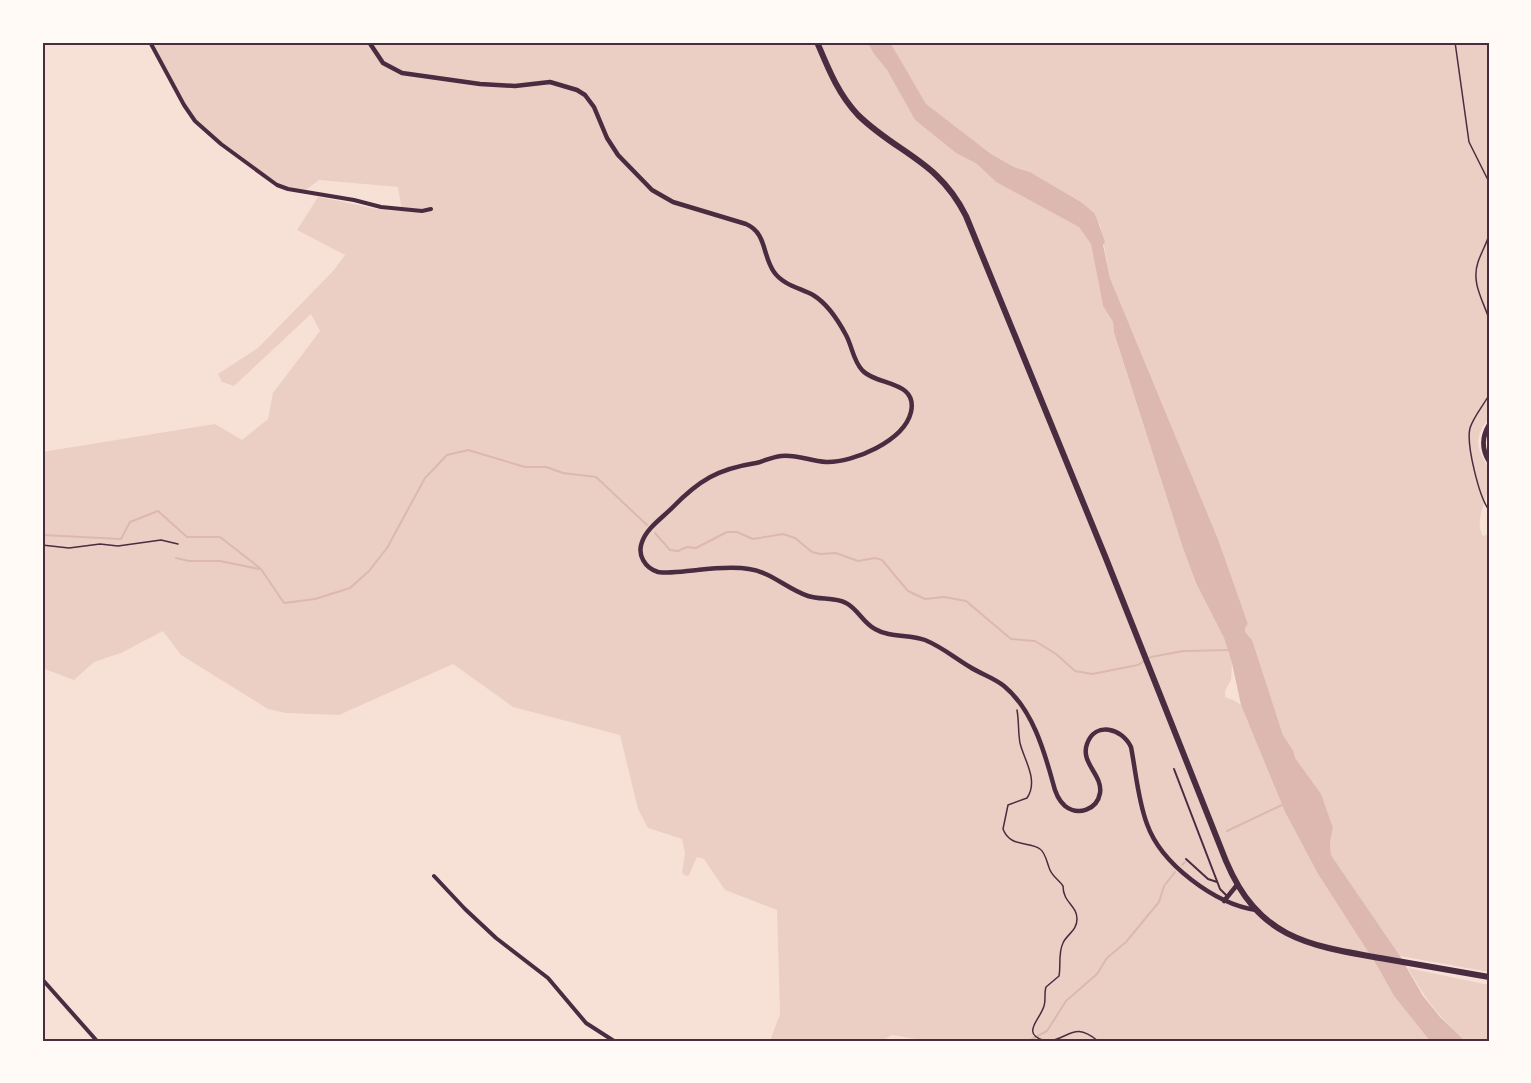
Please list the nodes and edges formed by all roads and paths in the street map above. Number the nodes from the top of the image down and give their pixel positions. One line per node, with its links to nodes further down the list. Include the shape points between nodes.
1 (150, 42): 6 (street, via 195,121 277,185 381,207)
2 (369, 42): 15 (street, via 383,63 402,73 480,84 550,82 581,92 594,107 614,150 647,186 673,202 753,227 761,236 775,273 829,308 864,372 898,386 909,396 911,410 903,426 860,455 832,462 783,456 733,466 705,480 678,501 645,536 640,552 647,566 668,572 753,569 807,596 842,601 879,631 920,638 998,681)
3 (817, 42): 20 (main road, via 834,82 851,107 931,170 961,207)
4 (1455, 42): 5 (path, via 1469,142)
5 (1489, 182)
6 (430, 209)
7 (1489, 235): 8 (path, via 1476,273 1477,289)
8 (1489, 319)
9 (1489, 395): 12 (path, via 1468,438)
10 (1489, 425): 11 (main road, via 1483,443)
11 (1489, 461)
12 (1489, 510)
13 (178, 544): 14 (path, via 161,540 118,546)
14 (42, 545)
15 (1020, 704): 21 (street, via 1040,743 1057,796 1074,811 1091,808 1100,792 1087,760 1088,742 1107,729 1124,735 1131,747 1143,810 1154,839 1174,864); 27 (path, via 1020,737 1031,788 1028,798 1008,804 1003,829 1020,844 1041,850 1053,875 1063,885 1063,895 1077,919 1076,928 1062,945 1059,976 1046,987 1044,1006 1033,1027 1035,1037)
16 (1174, 769): 19 (lane)
17 (1186, 859): 19 (lane)
18 (434, 876): 26 (street, via 496,938 548,978 586,1023)
19 (1217, 882): 21 (lane)
20 (1237, 885): 21 (street); 22 (main road)
21 (1226, 899): 22 (street)
22 (1256, 910): 23 (main road, via 1298,939 1342,951)
23 (1489, 977)
24 (42, 979): 25 (street)
25 (96, 1041)
26 (614, 1041)
27 (1046, 1041): 28 (path, via 1072,1032 1087,1034)
28 (1098, 1041)

